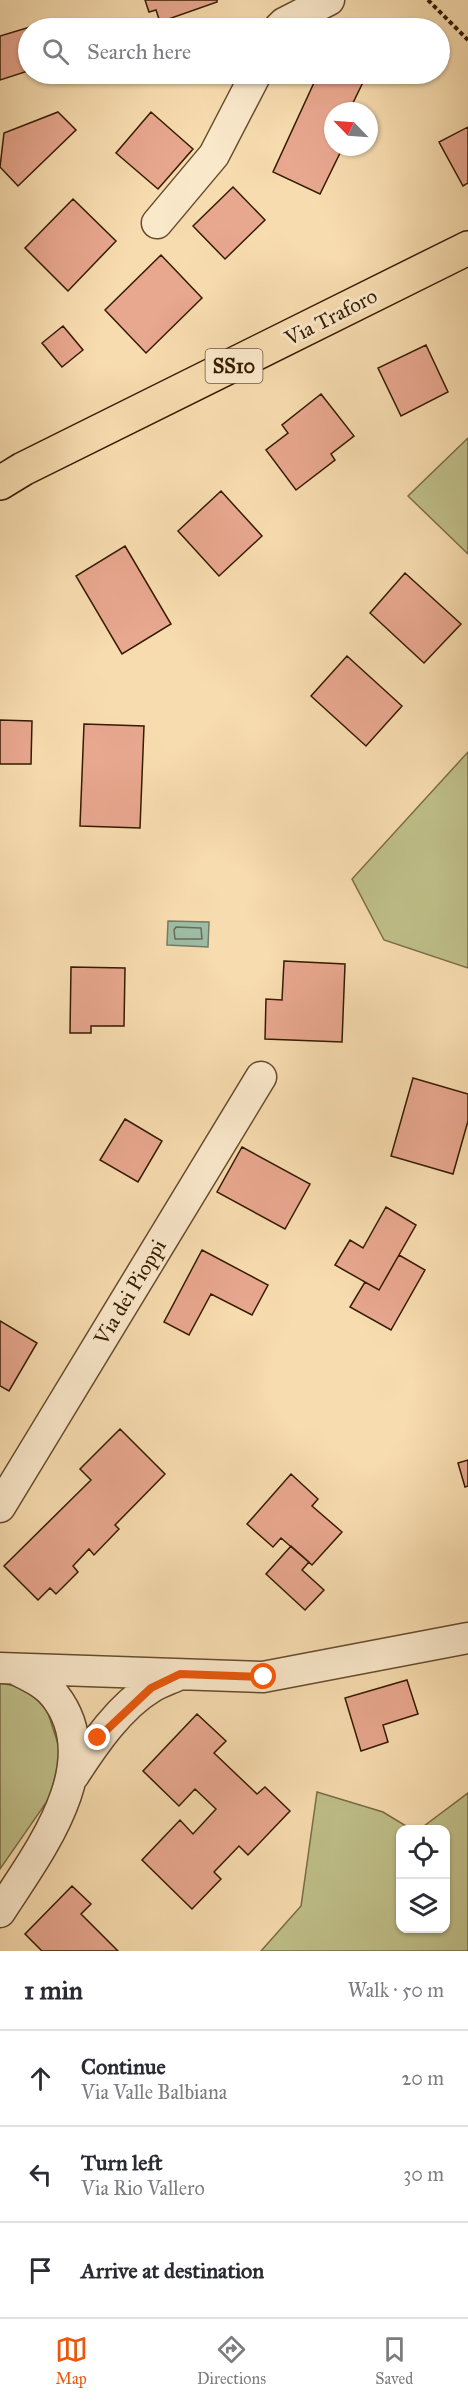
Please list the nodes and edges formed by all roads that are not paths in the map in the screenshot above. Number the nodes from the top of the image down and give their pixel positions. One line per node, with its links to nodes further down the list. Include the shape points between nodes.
1 (329, 0): 2 (street)
2 (294, 18)
3 (251, 84): 4 (street, via 214,155)
4 (156, 223)
5 (468, 248): 6 (main road, Via Traforo / SS10)
6 (0, 483)
7 (261, 1077): 8 (street, Via dei Pioppi)
8 (0, 1507)
9 (468, 1638): 11 (street, via 264,1677)
10 (8, 1669): 11 (street); 12 (street, via 39,1681 55,1695 68,1716 75,1744)
11 (180, 1674): 12 (street, via 151,1688 122,1713 98,1738)
12 (72, 1777): 13 (street, via 51,1831)
13 (0, 1912)

